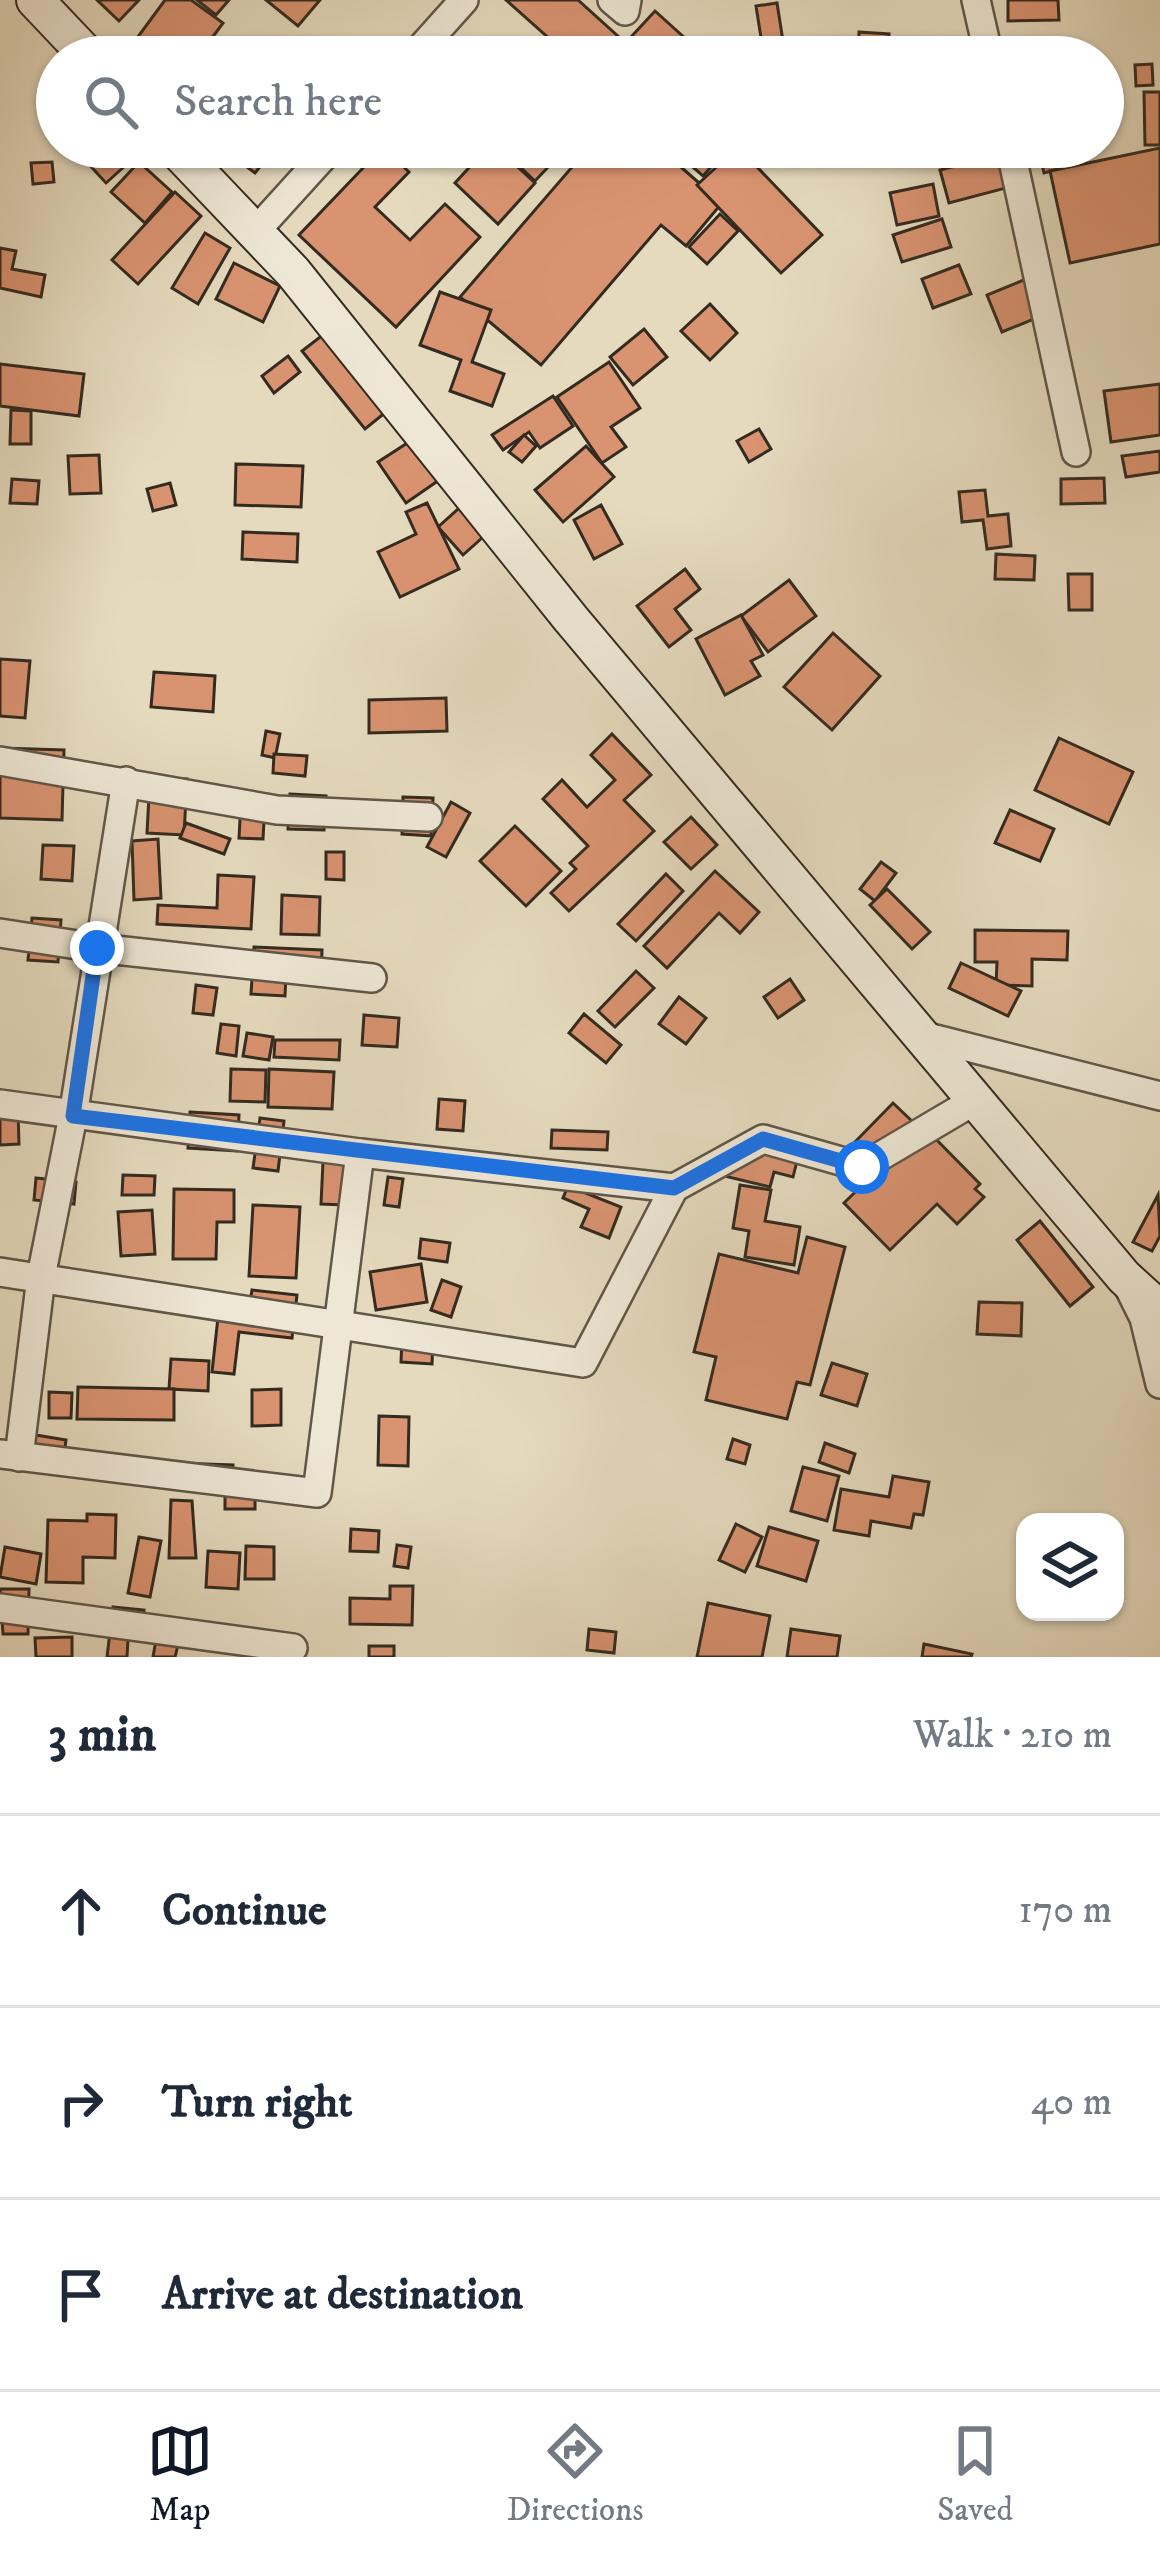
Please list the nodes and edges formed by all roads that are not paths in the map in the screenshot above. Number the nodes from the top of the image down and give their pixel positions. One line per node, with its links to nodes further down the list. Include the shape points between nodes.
1 (35, 0): 4 (main road)
2 (464, 0): 5 (street)
3 (976, 0): 6 (street)
4 (69, 36)
5 (432, 36)
6 (984, 36)
7 (194, 168): 10 (main road)
8 (313, 168): 10 (street)
9 (1015, 168): 11 (street)
10 (255, 232): 18 (main road)
11 (1076, 452)
12 (0, 761): 13 (street)
13 (126, 782): 14 (street, via 277,810); 16 (street)
14 (428, 818)
15 (0, 933): 16 (street)
16 (97, 948): 17 (street); 22 (street)
17 (372, 978)
18 (924, 1036): 19 (street); 20 (main road)
19 (1160, 1096)
20 (974, 1101): 24 (street, via 862,1167 763,1139); 27 (main road)
21 (0, 1104): 22 (street)
22 (73, 1116): 23 (street); 26 (street)
23 (360, 1153): 24 (street); 29 (street)
24 (674, 1188): 29 (street, via 583,1363)
25 (0, 1272): 26 (street)
26 (41, 1277): 29 (street); 31 (street)
27 (1124, 1277): 28 (main road); 30 (street)
28 (1160, 1310)
29 (342, 1322): 31 (street, via 317,1493)
30 (1160, 1384)
31 (9, 1456)
32 (0, 1608): 33 (street)
33 (293, 1648)

